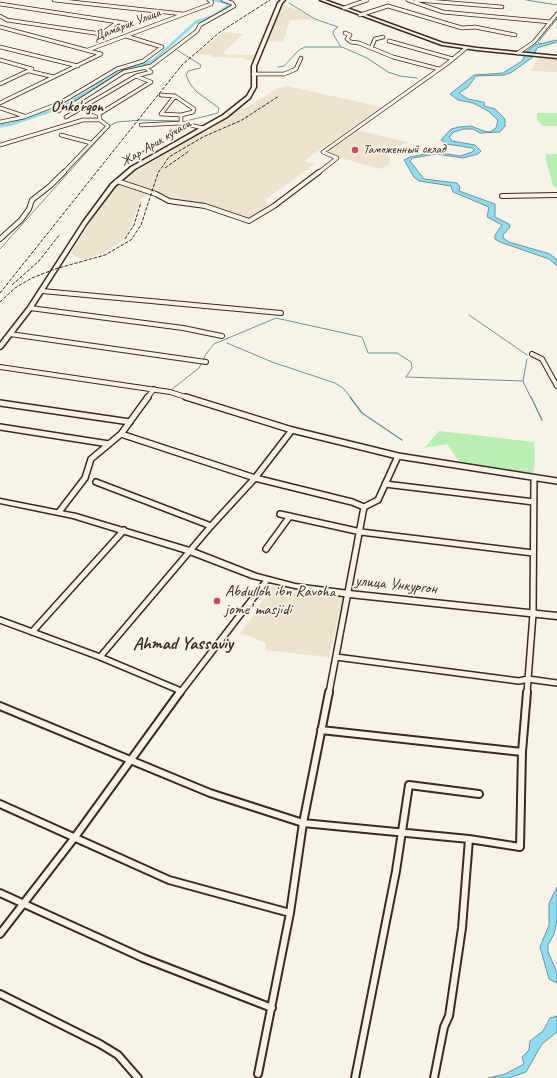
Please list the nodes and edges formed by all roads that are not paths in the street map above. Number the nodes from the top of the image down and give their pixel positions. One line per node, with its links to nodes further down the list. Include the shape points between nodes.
1 (54, 0): 12 (street)
2 (208, 0): 12 (street, Дамарик Улица, via 212,2)
3 (224, 0): 29 (street, via 234,6 200,25 197,31)
4 (283, 0): 42 (main road, Жар-Арик кўчаси)
5 (322, 0): 11 (main road)
6 (367, 0): 11 (street)
7 (408, 0): 17 (street, via 443,12)
8 (413, 0): 10 (street)
9 (0, 4): 16 (street)
10 (502, 7)
11 (344, 8): 14 (main road)
12 (184, 14): 22 (street, Дамарик Улица)
13 (557, 14): 17 (street)
14 (360, 15): 21 (street, via 388,6 462,28 475,27); 28 (main road, via 433,41)
15 (0, 16): 16 (street, via 7,20 101,34)
16 (118, 22): 18 (street)
17 (551, 22): 33 (street, via 534,42)
18 (131, 24)
19 (0, 27): 30 (street)
20 (345, 33): 27 (street, via 350,35 347,39 351,42)
21 (515, 35)
22 (126, 36): 26 (street); 30 (street, Дамарик Улица)
23 (383, 36): 27 (street, via 375,39)
24 (389, 41): 36 (street)
25 (0, 47): 38 (street)
26 (162, 48): 29 (street); 31 (street)
27 (371, 48): 40 (street, via 393,57)
28 (466, 48): 33 (main road); 36 (street)
29 (174, 49): 32 (street)
30 (88, 50): 38 (street, via 101,54)
31 (158, 50): 32 (street); 54 (street, via 143,61 117,69 60,103)
32 (171, 51): 39 (street, via 151,66)
33 (518, 53): 34 (main road)
34 (557, 57)
35 (301, 58): 42 (street, via 296,68 284,74)
36 (453, 59): 40 (street)
37 (0, 60): 41 (street, via 32,69)
38 (78, 66): 44 (street)
39 (145, 67): 43 (street, via 151,72); 51 (street, via 124,72)
40 (439, 69): 64 (street, via 322,152 337,158 274,206 249,221 205,206 169,201)
41 (29, 71): 44 (street); 45 (street)
42 (252, 74): 60 (main road, Жар-Арик кўчаси, via 253,90 243,103)
43 (136, 76): 50 (street); 52 (street, via 151,82)
44 (54, 77): 48 (street)
45 (0, 84)
46 (161, 95): 47 (street)
47 (175, 96): 53 (street, via 194,109 193,112); 53 (street, via 161,114)
48 (0, 103)
49 (0, 108): 54 (street)
50 (83, 108): 52 (street); 55 (street)
51 (58, 111)
52 (99, 114): 56 (street)
53 (181, 115): 58 (street)
54 (24, 117): 57 (street)
55 (66, 117)
56 (100, 120): 62 (street, via 108,126); 63 (street, via 83,120)
57 (0, 122)
58 (181, 123): 59 (street); 60 (street)
59 (141, 125)
60 (202, 128): 64 (main road, Жар-Арик кўчаси, via 133,168)
61 (61, 136): 62 (street)
62 (91, 143): 67 (street, via 50,186 32,200 21,220)
63 (0, 145)
64 (117, 181): 68 (main road, Жар-Арик кўчаси, via 85,222)
65 (557, 195): 66 (street)
66 (502, 196)
67 (0, 239)
68 (42, 291): 69 (main road, Жар-Арик кўчаси); 70 (street)
69 (30, 308): 71 (main road, Жар-Арик кўчаси); 72 (street, via 183,328)
70 (282, 313)
71 (10, 334): 73 (main road, Жар-Арик кўчаси); 75 (street)
72 (222, 336)
73 (0, 347)
74 (532, 354): 77 (street, via 542,359)
75 (206, 362)
76 (0, 367): 78 (street)
77 (556, 383)
78 (154, 389): 80 (street); 82 (street)
79 (0, 404): 80 (street)
80 (130, 422): 83 (street)
81 (0, 427): 84 (street)
82 (292, 430): 85 (street); 86 (street)
83 (121, 434): 84 (street); 86 (street)
84 (109, 444): 94 (street, via 91,459 85,478)
85 (398, 456): 87 (street); 90 (street)
86 (255, 478): 93 (street); 97 (street)
87 (534, 478): 88 (street); 92 (street)
88 (557, 481)
89 (96, 482): 97 (street)
90 (385, 484): 92 (street); 93 (street, via 378,500)
91 (0, 501): 94 (main road, улица Ункургон)
92 (534, 502): 102 (street)
93 (364, 507): 99 (street)
94 (59, 512): 98 (main road, улица Ункургон)
95 (280, 514): 96 (street)
96 (290, 516): 99 (street); 100 (street)
97 (211, 526): 101 (street)
98 (124, 530): 101 (main road, улица Ункургон); 108 (street)
99 (361, 532): 102 (street); 104 (street)
100 (266, 549)
101 (190, 551): 103 (main road, улица Ункургон); 109 (street)
102 (533, 553): 105 (street)
103 (267, 580): 104 (main road, улица Ункургон); 113 (street)
104 (349, 594): 105 (main road, улица Ункургон); 110 (street)
105 (533, 614): 106 (main road, улица Ункургон); 111 (street)
106 (557, 616)
107 (0, 620): 108 (street)
108 (32, 632): 109 (street)
109 (100, 657): 113 (street)
110 (336, 657): 111 (street, via 520,681); 115 (street)
111 (528, 679): 112 (street); 116 (street)
112 (557, 683)
113 (181, 692): 117 (street)
114 (0, 706): 117 (street)
115 (321, 730): 116 (street); 120 (street)
116 (522, 752): 123 (street, via 520,847)
117 (129, 761): 120 (street, via 210,794); 122 (street)
118 (478, 794): 121 (street, via 409,785)
119 (0, 804): 122 (street)
120 (303, 823): 121 (street); 126 (street)
121 (403, 832): 123 (street); 132 (street)
122 (75, 837): 125 (street); 126 (street, via 169,880)
123 (469, 839): 133 (street, via 462,928 449,1016 444,1027)
124 (0, 893): 125 (street)
125 (24, 904): 127 (street); 129 (street, via 143,958)
126 (290, 913): 129 (street)
127 (0, 934)
128 (0, 994): 131 (street, via 100,1044 118,1055)
129 (272, 1008): 130 (street)
130 (258, 1074)
131 (138, 1078)
132 (355, 1078)
133 (434, 1078)

